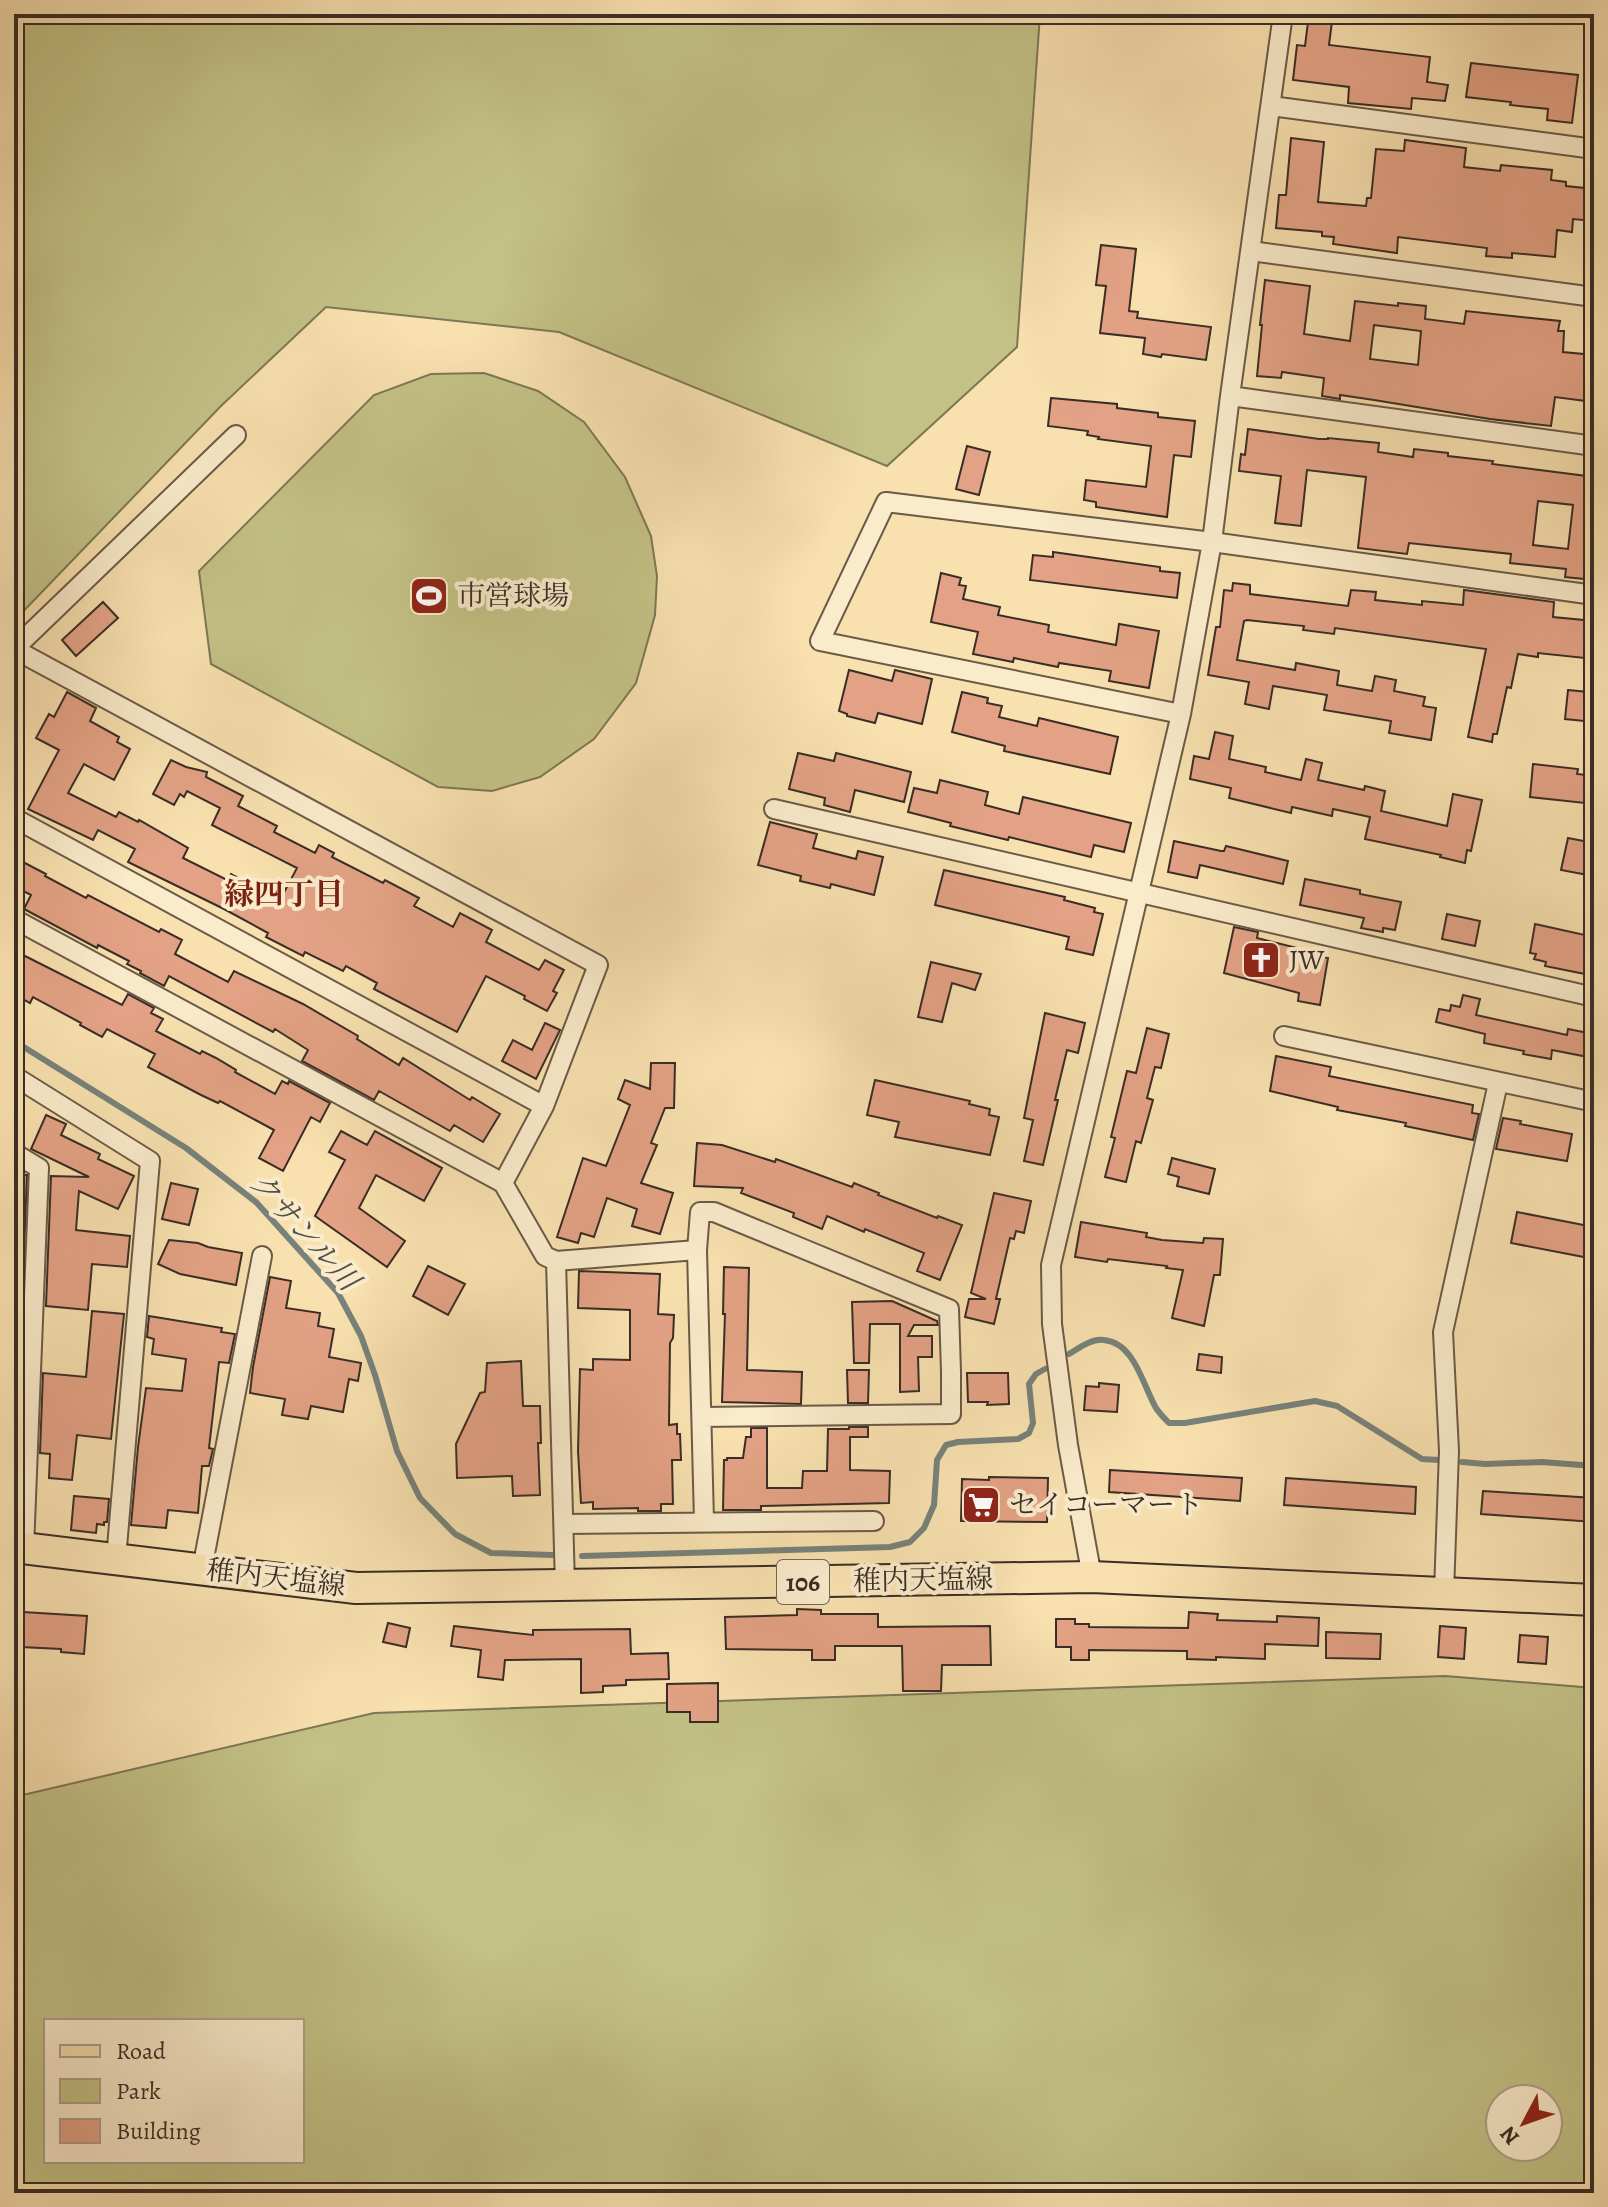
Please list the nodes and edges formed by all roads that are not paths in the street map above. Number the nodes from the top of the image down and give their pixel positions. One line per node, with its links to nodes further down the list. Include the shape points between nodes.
1 (1283, 14): 2 (street)
2 (1271, 106): 3 (street); 4 (street)
3 (1594, 149)
4 (1251, 251): 5 (street); 6 (street)
5 (1594, 297)
6 (1230, 396): 8 (street); 9 (street)
7 (236, 435): 21 (street, via 14,649 598,965)
8 (1594, 446)
9 (1212, 542): 10 (street); 11 (street); 11 (street, via 886,502 820,641)
10 (1594, 595)
11 (1181, 714): 14 (street)
12 (774, 809): 14 (street)
13 (14, 818): 21 (street)
14 (1138, 893): 16 (street); 34 (street, via 1051,1265 1052,1324)
15 (14, 919): 23 (street)
16 (1594, 997)
17 (1284, 1036): 19 (street)
18 (14, 1076): 32 (street, via 150,1161)
19 (1498, 1083): 20 (street, via 1585,1100); 36 (street, via 1443,1332 1449,1451)
20 (1594, 1097)
21 (544, 1106): 23 (street)
22 (14, 1153): 31 (street, via 39,1168)
23 (503, 1183): 26 (street, via 545,1256)
24 (697, 1250): 26 (street); 27 (street); 27 (street, via 700,1212 714,1212 949,1309 951,1372 951,1414)
25 (262, 1256): 33 (street)
26 (556, 1261): 30 (street)
27 (702, 1417): 28 (street)
28 (704, 1521): 29 (street); 30 (street)
29 (874, 1521)
30 (564, 1524): 35 (street)
31 (19, 1548): 32 (main road, 稚内天塩線 / 106)
32 (116, 1559): 33 (main road, 稚内天塩線 / 106)
33 (202, 1569): 35 (main road, 稚内天塩線 / 106, via 356,1588)
34 (1092, 1577): 35 (main road, 稚内天塩線 / 106); 36 (main road, 稚内天塩線 / 106)
35 (565, 1586)
36 (1444, 1592): 37 (main road, 稚内天塩線 / 106)
37 (1594, 1600)

